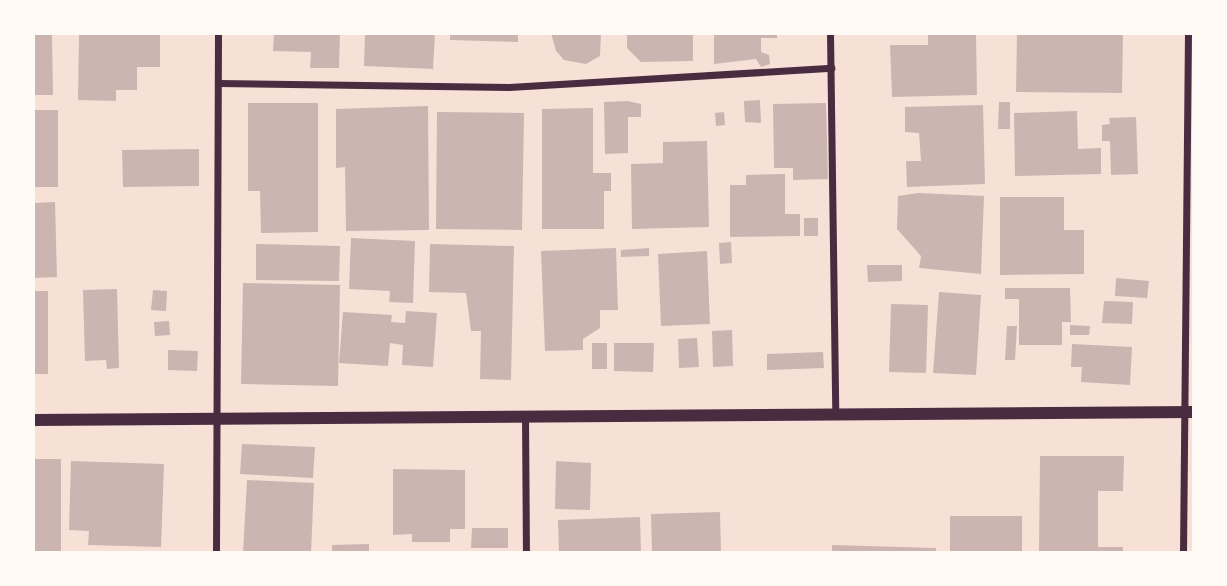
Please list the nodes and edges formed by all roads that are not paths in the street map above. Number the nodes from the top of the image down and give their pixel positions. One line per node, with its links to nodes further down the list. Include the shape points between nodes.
1 (218, 33): 6 (street)
2 (830, 33): 5 (street)
3 (1188, 33): 4 (street)
4 (1191, 60): 7 (street)
5 (831, 68): 6 (street, via 509,86); 8 (street)
6 (218, 83): 10 (street)
7 (1189, 412): 8 (street); 14 (street)
8 (835, 414): 9 (street)
9 (524, 416): 10 (street); 13 (street)
10 (217, 419): 11 (street); 12 (street)
11 (33, 420)
12 (216, 553)
13 (526, 553)
14 (1183, 553)

